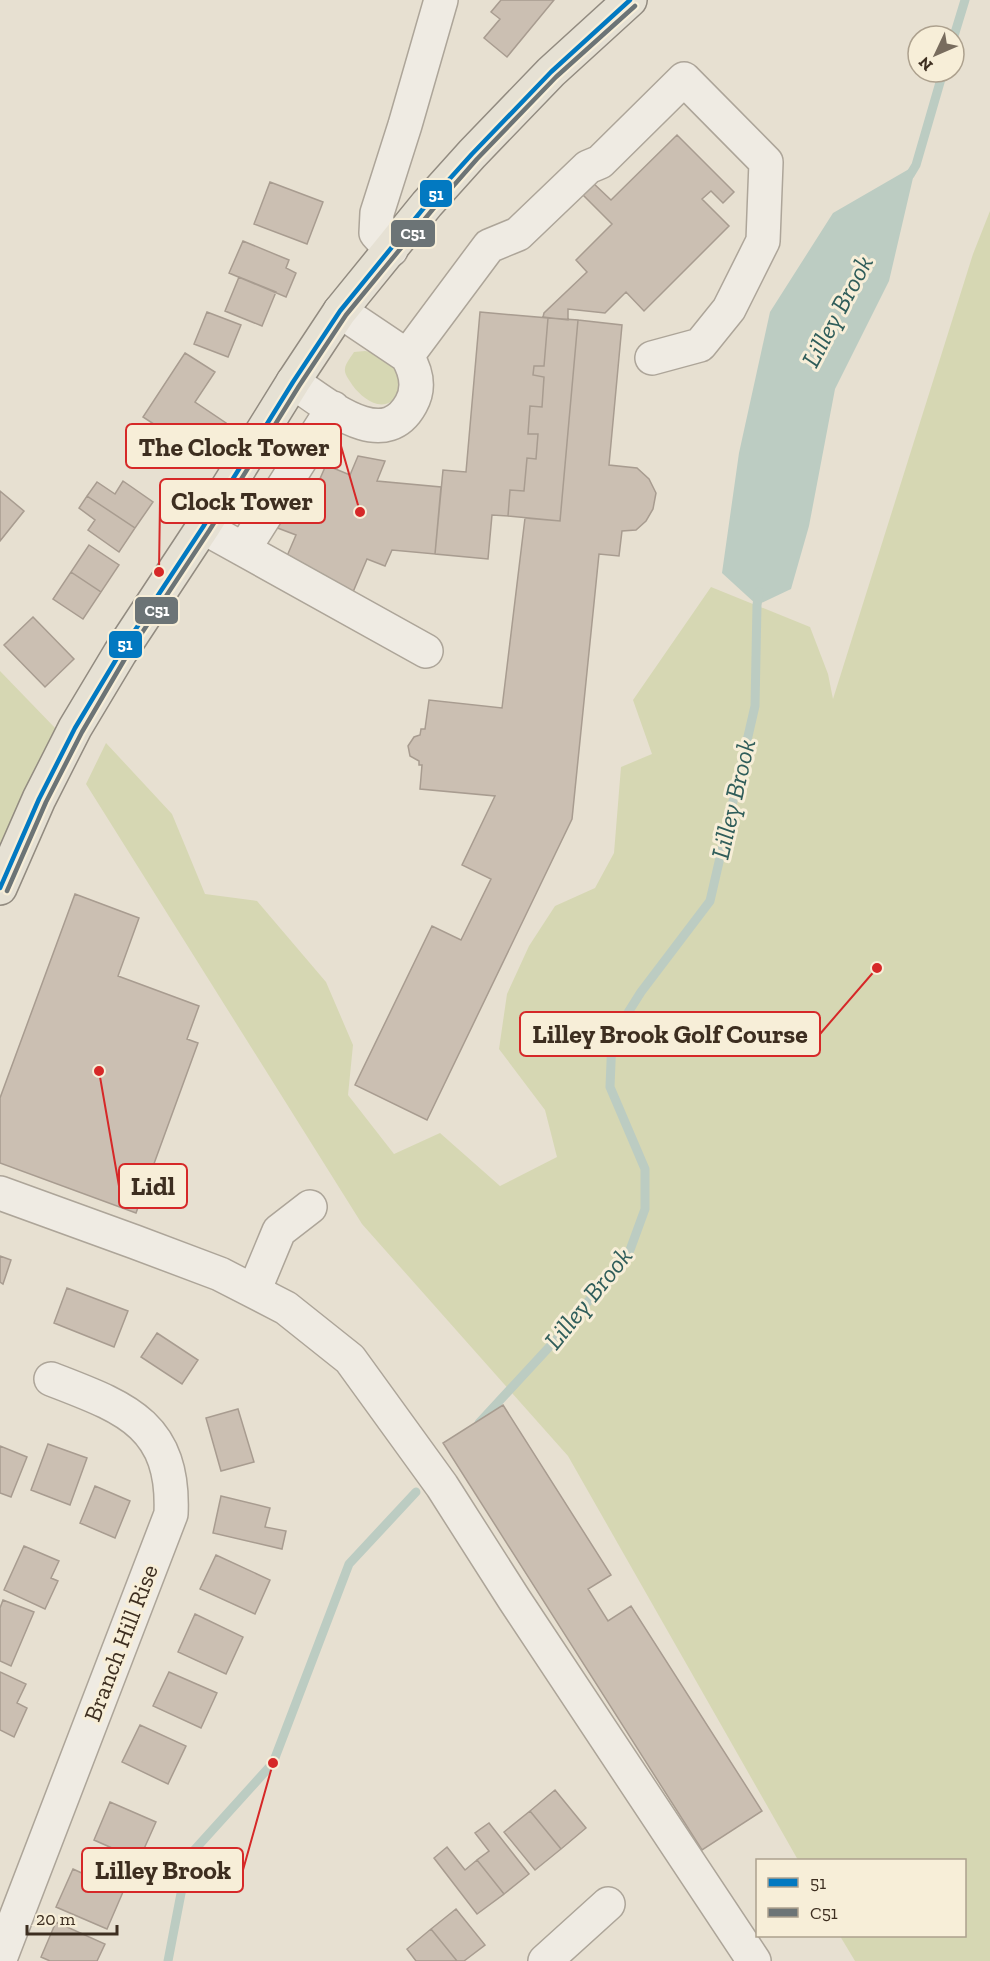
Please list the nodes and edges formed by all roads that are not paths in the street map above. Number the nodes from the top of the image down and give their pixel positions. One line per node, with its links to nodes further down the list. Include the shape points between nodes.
1 (441, 0): 3 (street, via 377,213 376,233)
2 (630, 0): 3 (main road, via 551,72 472,154)
3 (391, 250): 4 (main road)
4 (340, 310): 5 (street); 7 (main road)
5 (407, 356): 6 (street, via 489,246 518,234 588,167 600,162 684,79 766,162 763,241 729,309 700,345); 8 (street, via 414,367 416,392 412,404 393,422 368,426)
6 (652, 358)
7 (293, 382): 8 (street); 9 (main road)
8 (333, 408): 10 (street)
9 (203, 527): 10 (street); 12 (main road, via 120,653 62,752)
10 (244, 549): 11 (street)
11 (426, 651)
12 (0, 888)
13 (0, 1193): 15 (street, via 199,1266)
14 (310, 1207): 15 (street, via 279,1231)
15 (254, 1291): 20 (street, via 286,1308 350,1359 442,1486)
16 (51, 1379): 18 (street, Branch Hill Rise, via 120,1408 146,1429 165,1460 171,1514)
17 (608, 1904): 19 (street)
18 (0, 1959)
19 (545, 1961)
20 (754, 1961)

